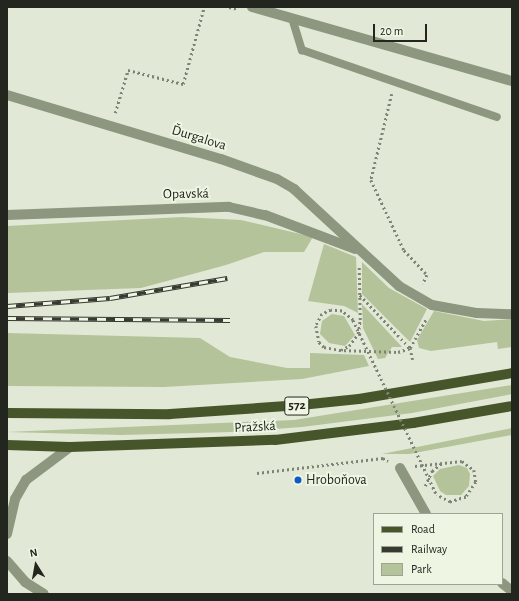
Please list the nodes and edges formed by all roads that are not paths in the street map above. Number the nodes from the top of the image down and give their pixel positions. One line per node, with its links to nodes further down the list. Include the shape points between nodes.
1 (252, 7): 2 (street)
2 (292, 18): 3 (street); 5 (lane, via 302,50 394,84)
3 (512, 81)
4 (7, 95): 7 (street, Ďurgalova, via 209,155 276,179 294,189)
5 (498, 117)
6 (7, 214): 7 (street, Opavská, via 229,207 265,215)
7 (359, 251): 8 (street, via 400,286 432,305 477,313)
8 (512, 314)
9 (512, 373): 11 (main road, Pražská / 572, via 359,399 301,406 170,414)
10 (512, 406): 13 (main road, Pražská / 572, via 413,423 274,440)
11 (7, 413)
12 (7, 445): 13 (main road, 572)
13 (70, 447): 16 (street, via 26,480 15,499)
14 (400, 468): 15 (street)
15 (425, 513)
16 (7, 534)
17 (7, 561): 20 (street, via 25,582)
18 (503, 584): 19 (street)
19 (512, 591)
20 (44, 594)

